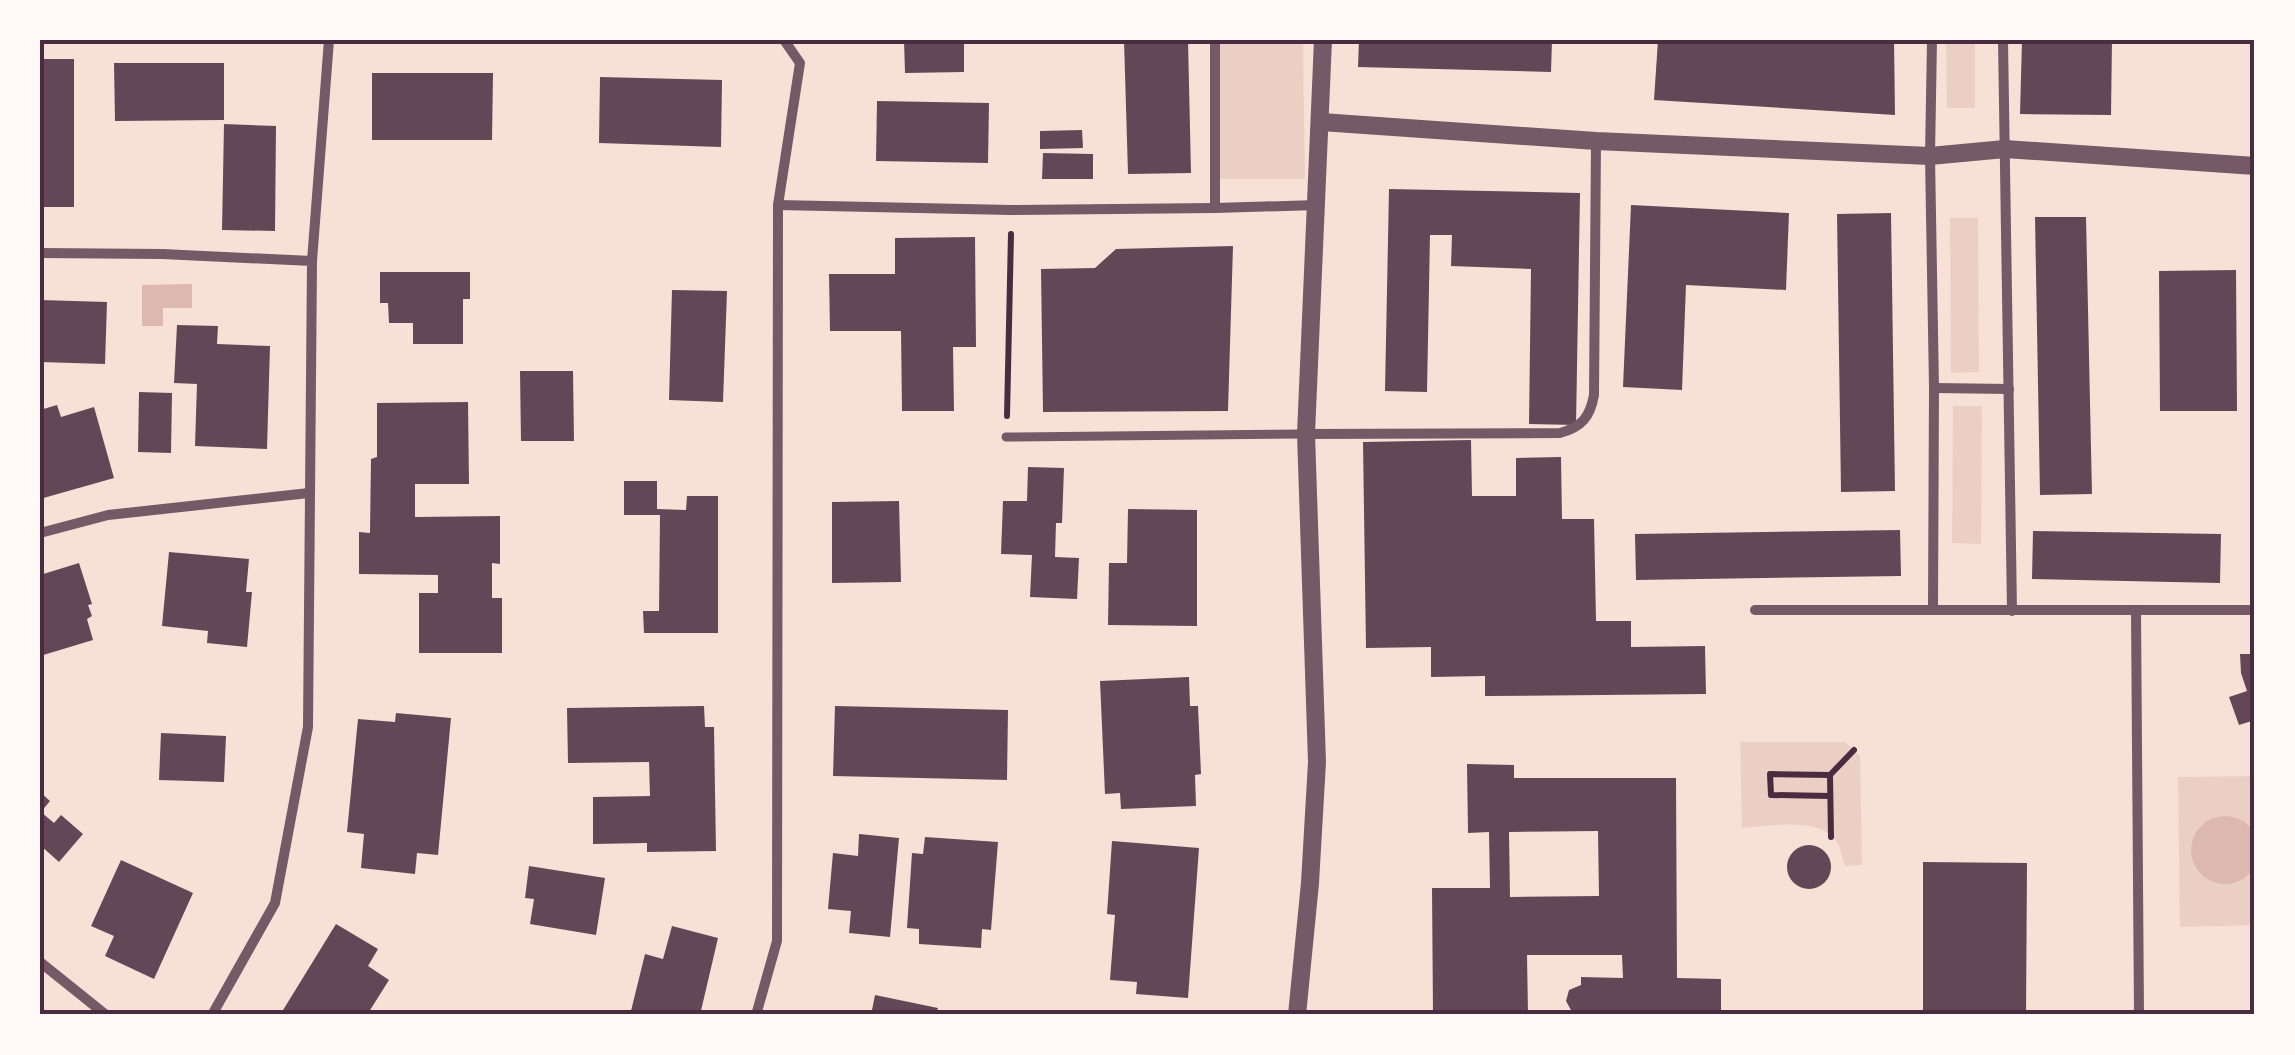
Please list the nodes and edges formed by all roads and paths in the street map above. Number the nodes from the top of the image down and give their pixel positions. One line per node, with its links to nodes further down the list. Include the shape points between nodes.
1 (329, 40): 17 (street)
2 (784, 40): 12 (street, via 800,63)
3 (1215, 40): 14 (street)
4 (1323, 40): 7 (street)
5 (1932, 40): 10 (street)
6 (2003, 40): 9 (street)
7 (1321, 122): 8 (street); 13 (street)
8 (1596, 141): 10 (street); 20 (street, via 1594,394 1584,422 1560,433)
9 (2005, 150): 10 (street); 11 (street); 19 (street)
10 (1930, 156): 18 (street)
11 (2255, 166)
12 (778, 205): 15 (street); 36 (street, via 777,940)
13 (1318, 205): 14 (street); 20 (street)
14 (1216, 208): 15 (street)
15 (1012, 210): 21 (path)
16 (40, 253): 17 (street)
17 (312, 261): 22 (street)
18 (1934, 388): 19 (street); 25 (street)
19 (2009, 389): 27 (street)
20 (1306, 434): 21 (street); 37 (street, via 1317,762)
21 (1006, 437)
22 (309, 493): 23 (street, via 108,515); 35 (street, via 308,727 274,903)
23 (40, 534)
24 (1754, 610): 25 (street)
25 (1934, 610): 27 (street)
26 (2255, 610): 28 (street)
27 (2012, 611): 28 (street)
28 (2136, 611): 38 (street)
29 (1854, 750): 30 (path)
30 (1830, 775): 31 (path); 31 (path, via 1770,774 1770,795)
31 (1830, 796): 32 (path)
32 (1831, 837)
33 (40, 962): 34 (street)
34 (106, 1015)
35 (212, 1015)
36 (756, 1015)
37 (1297, 1015)
38 (2139, 1015)

